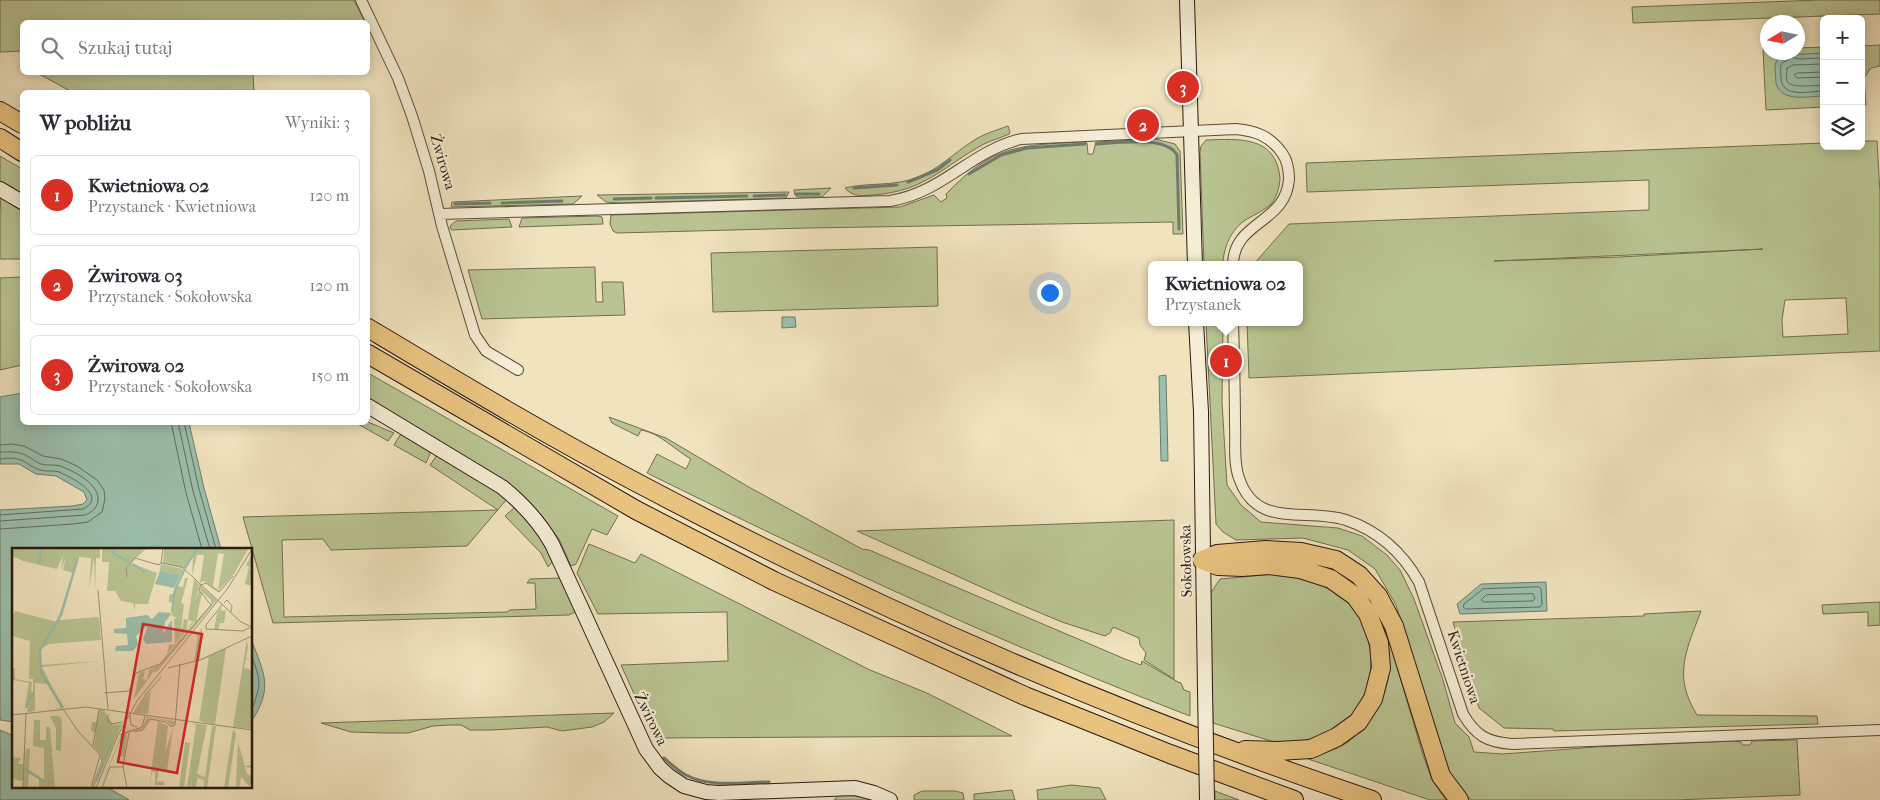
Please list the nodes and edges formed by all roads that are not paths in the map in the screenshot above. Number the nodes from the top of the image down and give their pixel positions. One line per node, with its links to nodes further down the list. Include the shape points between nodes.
1 (361, 0): 10 (street, Żwirowa, via 402,86)
2 (1187, 0): 5 (street)
3 (0, 111): 4 (highway)
4 (20, 123)
5 (1191, 132): 10 (street, via 1021,139 992,149 922,192 890,201); 11 (street); 12 (street, via 1236,129 1257,132 1273,142 1288,166 1288,190 1282,203 1240,240)
6 (0, 138): 7 (highway)
7 (20, 151)
8 (0, 189): 9 (street)
9 (20, 201)
10 (439, 214): 17 (street, Żwirowa, via 477,340 486,351)
11 (1195, 261)
12 (1234, 261)
13 (1196, 326): 19 (street, Sokołowska, via 1201,412)
14 (1233, 326): 20 (street, Kwietniowa, via 1236,452 1242,487 1260,508 1270,512 1345,520 1363,526 1389,543 1419,582 1463,714 1482,737 1512,744)
15 (370, 329): 21 (highway, via 647,488 776,554 908,617 1068,687)
16 (370, 355): 22 (highway, via 636,510 774,580 1025,696)
17 (518, 370)
18 (370, 407): 23 (street, Żwirowa, via 502,487 538,521 556,552 646,749 668,776 684,786 712,793 855,788)
19 (1202, 560): 21 (highway, via 1218,566 1269,565 1300,569 1331,579 1355,596 1368,614 1379,643 1381,668 1373,699 1358,722 1337,737 1312,749); 24 (street, Sokołowska, bridge); 27 (highway, via 1217,554 1266,550 1301,552 1336,560 1358,575 1378,596 1394,626 1441,776)
20 (1880, 730)
21 (1229, 750): 26 (highway)
22 (1279, 797): 25 (highway)
23 (890, 800)
24 (1207, 800)
25 (1294, 800)
26 (1372, 800)
27 (1459, 800)

